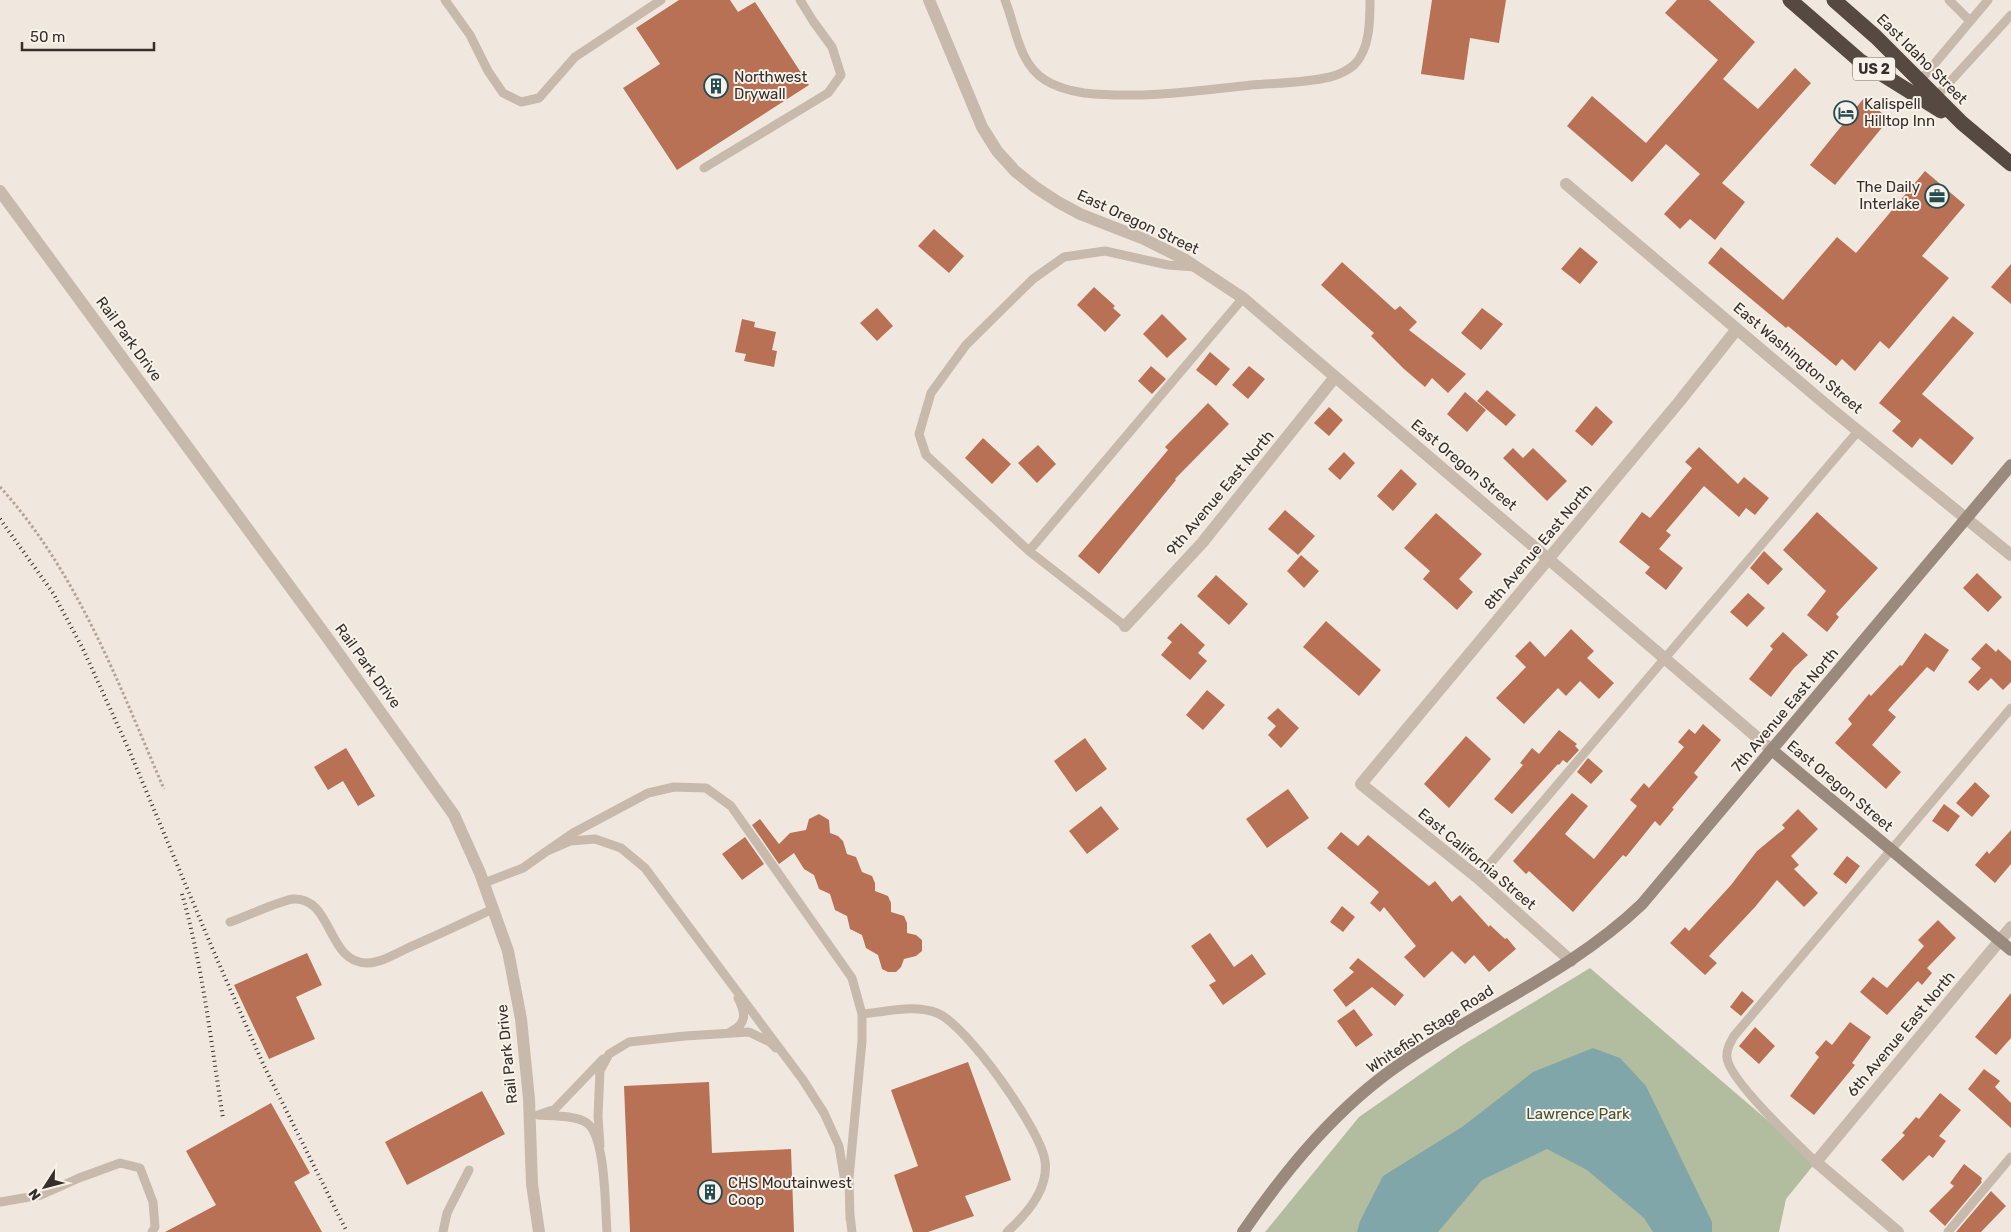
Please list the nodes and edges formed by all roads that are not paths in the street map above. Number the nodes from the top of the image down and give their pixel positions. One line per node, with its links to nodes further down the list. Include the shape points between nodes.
1 (445, 0): 2 (lane, via 470,35 503,93 522,102 539,98 575,57)
2 (661, 0)
3 (800, 0): 17 (lane, via 832,47 841,75 828,93)
4 (928, 0): 20 (street, East Oregon Street, via 982,127 1014,171 1073,210 1144,240)
5 (1005, 0): 6 (lane, via 1022,54 1044,80 1068,89 1115,95 1164,94 1336,75 1354,65 1362,55 1369,27)
6 (1370, 0)
7 (1790, 0): 15 (highway, East Idaho Street / US 2, via 1859,60)
8 (1834, 0): 13 (highway, East Idaho Street / US 2, via 1876,36)
9 (1949, 0): 12 (lane)
10 (1988, 0): 12 (lane)
11 (2011, 15): 14 (lane)
12 (1970, 21): 13 (lane)
13 (1920, 81): 14 (highway, East Idaho Street / US 2)
14 (1936, 98): 15 (highway, East Idaho Street / US 2)
15 (1962, 123): 16 (highway, East Idaho Street / US 2)
16 (2011, 164)
17 (704, 168)
18 (1566, 184): 22 (street, East Washington Street)
19 (0, 191): 38 (street, Rail Park Drive, via 409,750 454,815)
20 (1196, 267): 21 (street, East Oregon Street); 27 (lane, via 1168,265 1106,251 1064,257 1033,280 966,344 931,392 919,434 926,455)
21 (1243, 298): 23 (street, East Oregon Street); 27 (lane)
22 (1737, 329): 24 (street, East Washington Street); 29 (street, 8th Avenue East North)
23 (1335, 377): 29 (street, East Oregon Street); 30 (street, 9th Avenue East North, via 1202,543)
24 (1859, 430): 26 (street, East Washington Street); 31 (lane)
25 (2011, 466): 26 (main road, 7th Avenue East North)
26 (1967, 518): 28 (street, East Washington Street); 33 (main road, 7th Avenue East North)
27 (1029, 550): 30 (lane)
28 (2011, 555)
29 (1549, 559): 31 (street, East Oregon Street); 34 (street, 8th Avenue East North)
30 (1125, 626)
31 (1664, 658): 33 (street, East Oregon Street); 37 (lane)
32 (2011, 708): 35 (lane)
33 (1773, 751): 35 (main road, East Oregon Street); 44 (main road, 7th Avenue East North, via 1642,904 1614,931)
34 (1361, 784): 37 (street, East California Street)
35 (1891, 850): 42 (main road, East Oregon Street); 53 (lane, via 1728,1046 1731,1071 1775,1123)
36 (547, 851): 38 (lane, via 522,868); 45 (lane, via 570,841 594,839 621,848 645,868); 46 (lane, via 573,833 648,793 674,787 706,788 731,806 743,821 836,954 852,978)
37 (1478, 878): 44 (street, East California Street)
38 (484, 883): 39 (street, Rail Park Drive)
39 (493, 909): 40 (lane, via 386,958 366,963 350,958 337,945 317,908 305,900 293,899); 50 (street, Rail Park Drive, via 508,951)
40 (230, 922)
41 (2011, 927): 42 (street, 6th Avenue East North)
42 (2000, 941): 43 (main road, East Oregon Street); 53 (street, 6th Avenue East North)
43 (2011, 950)
44 (1571, 962): 63 (main road, Whitefish Stage Road, via 1445,1034 1365,1091 1306,1150)
45 (720, 969): 47 (lane, via 744,1014 739,1028); 49 (lane)
46 (862, 1014): 56 (lane, via 849,1178); 62 (lane, via 921,1008 940,1014 955,1025 986,1061 1020,1109 1040,1143 1046,1163 1042,1187 1034,1203)
47 (730, 1032): 48 (lane, via 629,1042); 49 (lane, via 749,1032 770,1042)
48 (609, 1054): 50 (lane, via 555,1109); 51 (lane, via 600,1071)
49 (794, 1066): 56 (lane, via 824,1113 839,1146)
50 (534, 1116): 51 (lane, via 578,1119 587,1123); 59 (street, Rail Park Drive, via 532,1184)
51 (600, 1146): 60 (lane)
52 (2011, 1157): 65 (lane)
53 (1816, 1162): 64 (street)
54 (469, 1170): 58 (lane, via 447,1213)
55 (0, 1202): 57 (lane, via 41,1195 120,1163 140,1168 153,1202 156,1227)
56 (850, 1218): 61 (lane)
57 (152, 1232)
58 (443, 1232)
59 (539, 1232)
60 (607, 1232)
61 (852, 1232)
62 (1007, 1232)
63 (1243, 1232)
64 (1898, 1232)
65 (1948, 1232)

